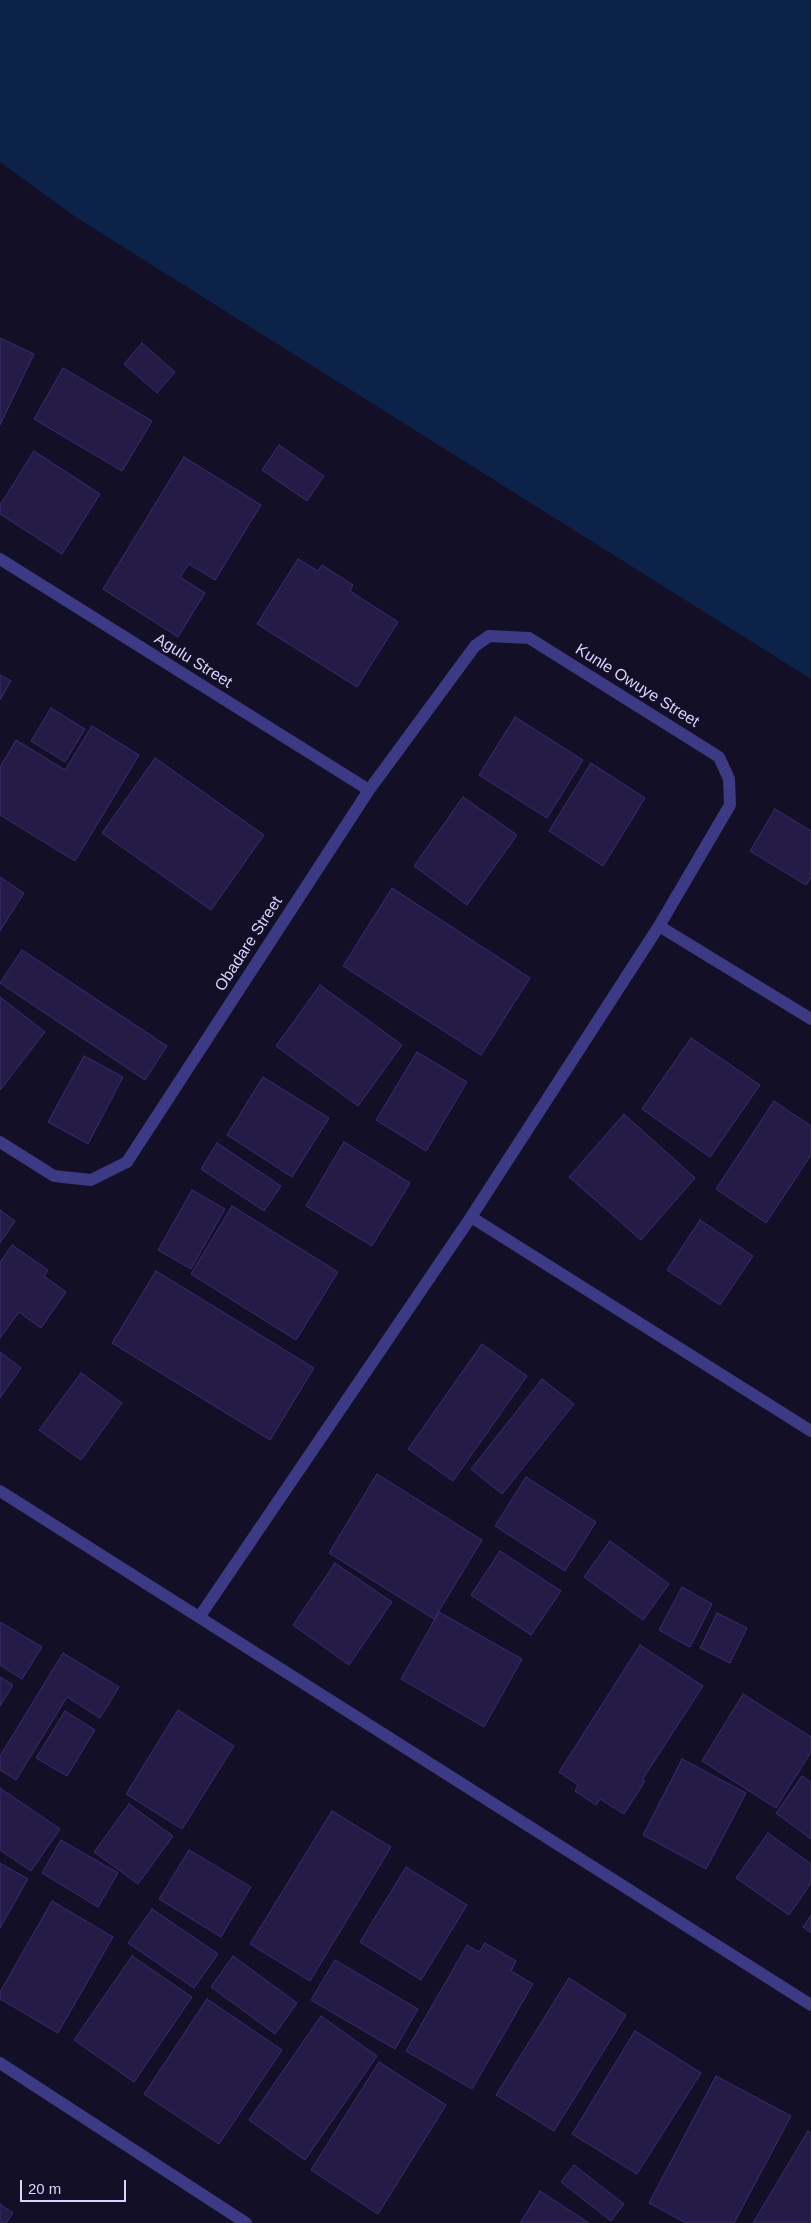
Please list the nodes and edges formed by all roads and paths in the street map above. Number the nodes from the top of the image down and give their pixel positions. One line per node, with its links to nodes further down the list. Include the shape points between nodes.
1 (0, 559): 3 (street, Agulu Street)
2 (489, 636): 3 (street, Obadare Street, via 475,646); 4 (street, Kunle Owuye Street, via 529,638 718,756 729,779 730,805)
3 (369, 790): 6 (street, Obadare Street, via 127,1162 91,1180 54,1176)
4 (660, 926): 5 (street); 7 (street)
5 (811, 1018)
6 (0, 1142)
7 (471, 1217): 8 (street); 10 (street)
8 (811, 1430)
9 (0, 1490): 10 (street)
10 (200, 1616): 11 (street)
11 (811, 2005)
12 (0, 2063): 13 (street)
13 (246, 2223)

